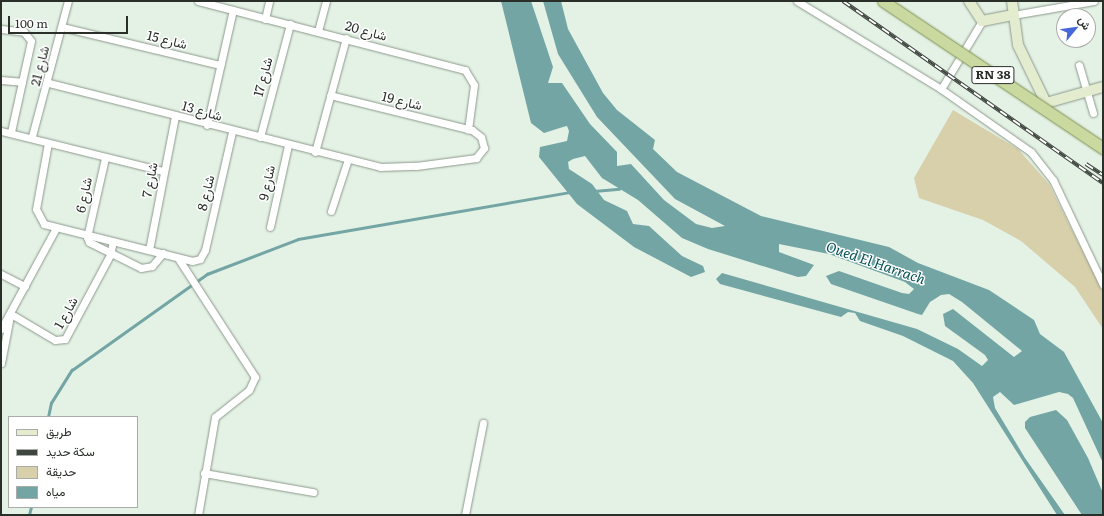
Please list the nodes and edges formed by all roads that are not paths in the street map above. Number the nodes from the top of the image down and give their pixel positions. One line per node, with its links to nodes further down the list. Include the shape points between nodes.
1 (68, 1): 16 (street, شارع 21)
2 (198, 1): 10 (street, شارع 20)
3 (269, 1): 13 (street)
4 (326, 1): 18 (street)
5 (798, 1): 26 (street)
6 (883, 1): 40 (main road, RN 38, bridge)
7 (969, 1): 14 (street)
8 (1012, 1): 12 (street)
9 (1094, 1): 12 (street)
10 (208, 2): 11 (street, شارع 20)
11 (233, 10): 13 (street, شارع 20); 20 (street)
12 (1013, 15): 14 (street); 27 (street, via 1018,45 1046,103)
13 (265, 19): 15 (street, شارع 20)
14 (982, 21): 26 (street)
15 (290, 24): 18 (street, شارع 20); 37 (street, شارع 17)
16 (62, 27): 20 (street, شارع 15); 24 (street, شارع 21)
17 (1, 29): 23 (street, via 24,32 30,38)
18 (318, 31): 19 (street, شارع 20)
19 (346, 38): 28 (street); 33 (street, شارع 20, via 469,72 474,85)
20 (220, 65): 31 (street)
21 (1079, 65): 27 (street)
22 (1, 80): 23 (street)
23 (22, 82): 34 (street)
24 (49, 83): 30 (street, شارع 13); 36 (street, شارع 21)
25 (1103, 87): 27 (street)
26 (941, 89): 55 (street, via 1011,137 1044,166 1062,196)
27 (1087, 91): 29 (street)
28 (330, 96): 33 (street, شارع 19); 41 (street)
29 (1093, 113)
30 (175, 116): 31 (street, شارع 13); 44 (street, شارع 7)
31 (207, 125): 35 (street, شارع 13)
32 (1, 130): 34 (street)
33 (468, 130): 43 (street, شارع 13, via 479,134 484,144 476,158 395,168)
34 (11, 132): 36 (street)
35 (232, 132): 37 (street, شارع 13); 53 (street, شارع 8, via 206,246 200,259)
36 (32, 136): 38 (street)
37 (260, 137): 39 (street, شارع 13)
38 (48, 143): 42 (street); 47 (street, via 36,209 41,222)
39 (288, 145): 41 (street, شارع 13); 46 (street, شارع 9)
40 (1103, 148)
41 (315, 152): 43 (street, شارع 13)
42 (105, 158): 44 (street); 48 (street, شارع 6)
43 (348, 159): 45 (street)
44 (163, 171): 50 (street, شارع 7)
45 (331, 211)
46 (270, 227)
47 (56, 230): 48 (street); 56 (street)
48 (87, 237): 49 (street); 52 (street, via 91,245)
49 (113, 241): 50 (street); 52 (street, شارع 1)
50 (149, 250): 51 (street)
51 (163, 254): 52 (street, via 145,268); 53 (street)
52 (110, 255): 57 (street, شارع 1, via 65,339 55,340)
53 (178, 258): 61 (street, via 255,377 249,390 215,417)
54 (1, 274): 56 (street)
55 (1103, 285)
56 (24, 286): 57 (street)
57 (11, 314): 58 (street); 59 (street)
58 (1, 328)
59 (1, 362)
60 (482, 423): 64 (street)
61 (204, 474): 62 (street); 63 (street)
62 (313, 492)
63 (198, 515)
64 (465, 515)

